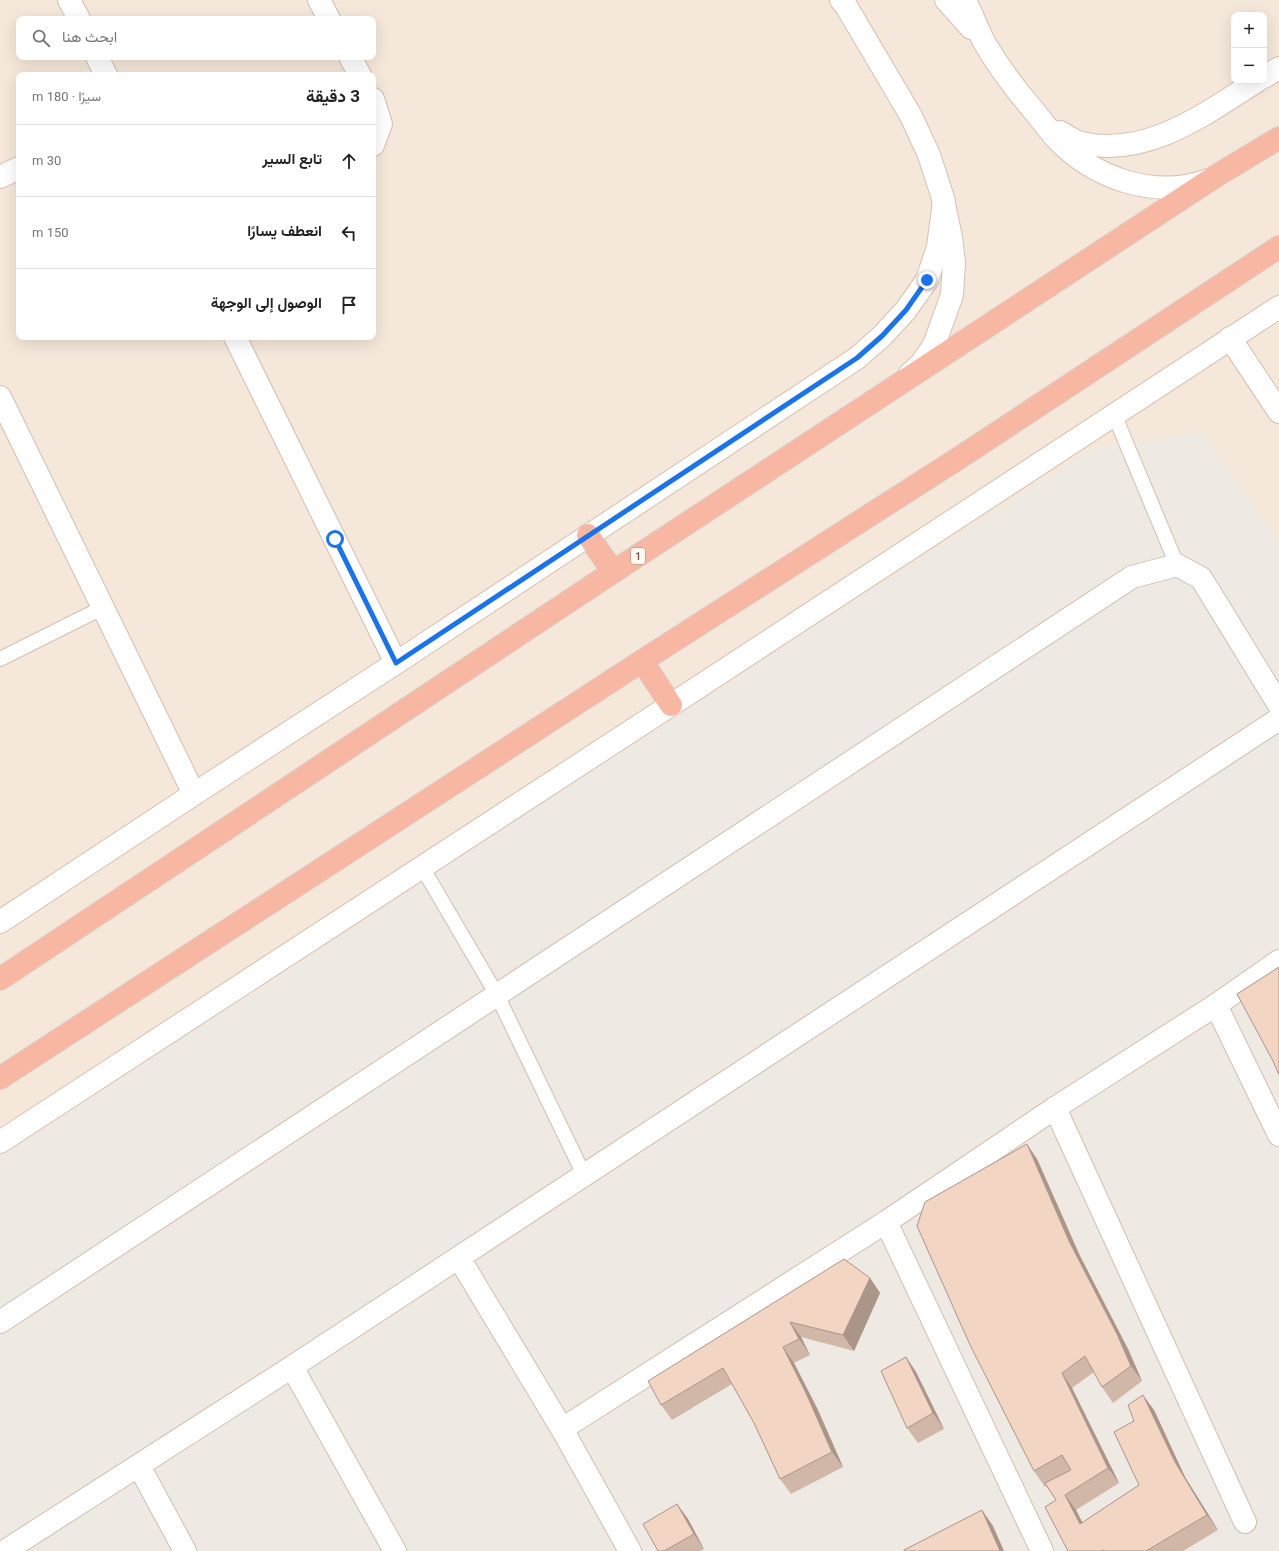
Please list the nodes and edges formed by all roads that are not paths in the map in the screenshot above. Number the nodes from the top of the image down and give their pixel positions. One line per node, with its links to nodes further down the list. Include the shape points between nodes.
1 (69, 0): 6 (street)
2 (319, 0): 7 (street)
3 (946, 0): 8 (street)
4 (965, 0): 8 (street)
5 (844, 2): 23 (street, via 911,116 929,155)
6 (77, 16)
7 (328, 16)
8 (984, 42): 17 (street)
9 (98, 60): 12 (street)
10 (352, 60): 13 (street)
11 (1279, 68): 14 (street)
12 (104, 72)
13 (358, 72)
14 (1267, 75)
15 (1252, 84): 17 (street, via 1183,127 1129,145 1104,147 1077,142)
16 (376, 108): 18 (street, via 381,124)
17 (1043, 122): 21 (street, via 1056,138 1075,154 1098,170 1123,181 1151,187 1174,188)
18 (376, 137)
19 (1279, 138): 21 (highway, 1)
20 (16, 169): 22 (street)
21 (1216, 176): 28 (highway, 1)
22 (0, 177)
23 (944, 201): 28 (street, via 952,237 952,295 934,345); 32 (street, via 938,247 927,280 906,310 882,336 857,358)
24 (1279, 247): 37 (highway, via 959,458)
25 (1279, 307): 26 (street)
26 (1230, 338): 30 (street); 31 (street)
27 (236, 340): 38 (street)
28 (901, 384): 34 (highway, 1)
29 (0, 397): 35 (street)
30 (1279, 412)
31 (1114, 414): 33 (lane); 39 (street)
32 (588, 535): 34 (highway); 38 (street)
33 (1177, 565): 40 (street, via 1201,578); 47 (street, via 1132,577)
34 (613, 572): 46 (highway, 1)
35 (102, 608): 36 (lane); 42 (street)
36 (0, 658)
37 (642, 660): 39 (highway); 49 (highway)
38 (396, 663): 42 (street)
39 (672, 705): 43 (street)
40 (1279, 705)
41 (1279, 720): 53 (street)
42 (194, 794): 44 (street)
43 (422, 868): 47 (lane); 52 (street)
44 (0, 922)
45 (1279, 961): 48 (street)
46 (0, 979)
47 (497, 995): 53 (lane); 56 (street)
48 (1216, 1005): 50 (street); 51 (street)
49 (0, 1078)
50 (1055, 1108): 54 (street); 60 (street)
51 (1279, 1134)
52 (0, 1142)
53 (584, 1175): 55 (street)
54 (886, 1222): 58 (street); 65 (street)
55 (459, 1258): 57 (street); 58 (street)
56 (0, 1322)
57 (292, 1367): 59 (street); 63 (street)
58 (562, 1428): 64 (street)
59 (139, 1466): 61 (street); 62 (street)
60 (1245, 1522)
61 (5, 1551)
62 (185, 1551)
63 (395, 1551)
64 (630, 1551)
65 (1042, 1551)

